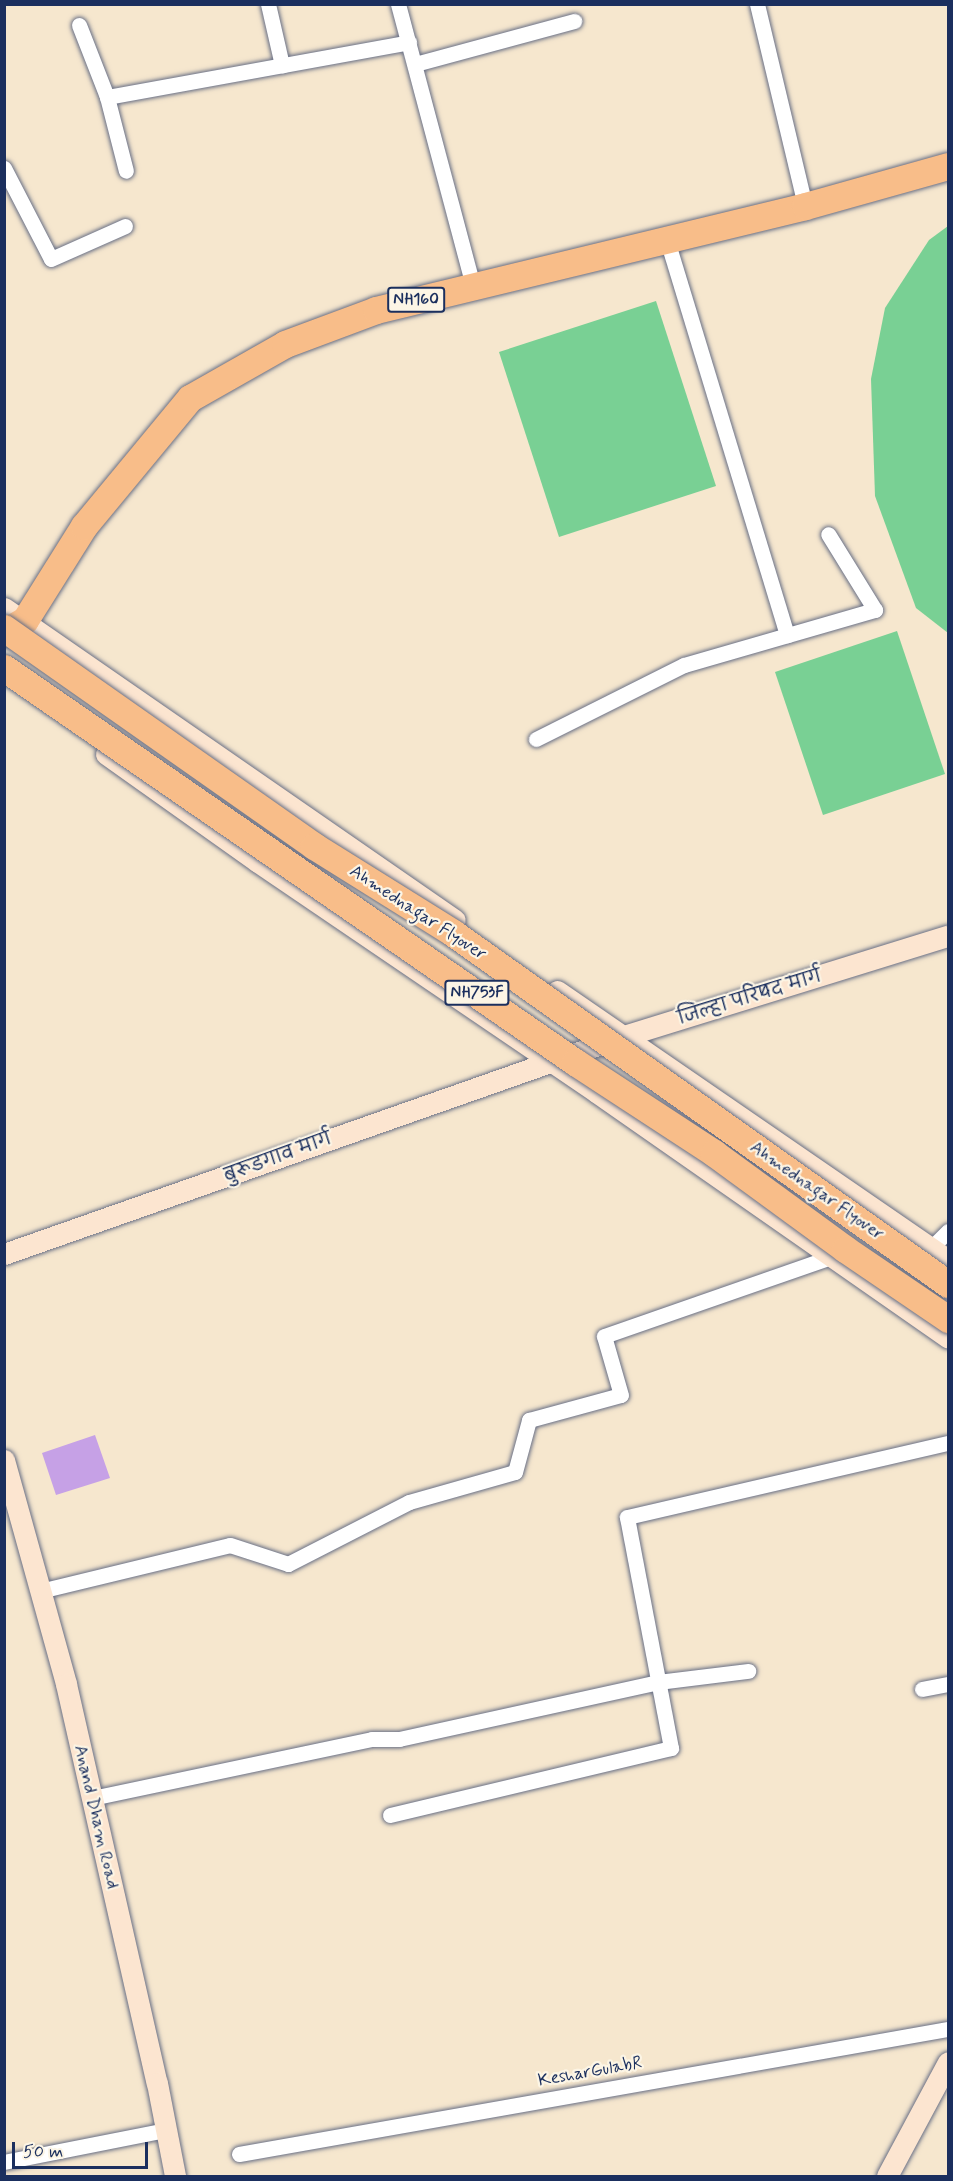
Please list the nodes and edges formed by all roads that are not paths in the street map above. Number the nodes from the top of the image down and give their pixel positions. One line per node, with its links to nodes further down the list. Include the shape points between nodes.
1 (268, 4): 8 (street)
2 (399, 4): 6 (street)
3 (757, 4): 13 (street)
4 (574, 21): 7 (street)
5 (79, 25): 9 (street)
6 (408, 42): 7 (street); 8 (street)
7 (415, 64): 16 (street)
8 (282, 65): 9 (street)
9 (107, 97): 12 (street)
10 (948, 166): 13 (highway, NH160)
11 (4, 168): 14 (street, via 51,259)
12 (126, 171)
13 (805, 206): 15 (highway, NH160)
14 (124, 226)
15 (667, 240): 16 (highway, NH160); 19 (street)
16 (473, 286): 18 (highway, NH160, via 376,310 285,344 190,398)
17 (828, 534): 19 (street, via 875,610)
18 (10, 622): 23 (street); 29 (highway, Ahmednagar Flyover / NH753F, bridge, via 314,846 453,933)
19 (787, 635): 21 (street, via 684,665)
20 (6, 681): 24 (street, via 258,862); 30 (highway, Ahmednagar Flyover / NH753F, bridge, via 714,1153)
21 (536, 739)
22 (948, 936): 23 (street, जिल्हा परिषद मार्ग)
23 (624, 1036): 24 (street, जिल्हा परिषद मार्ग); 27 (street)
24 (552, 1062): 26 (street, बुरूडगाव मार्ग); 28 (street)
25 (948, 1231): 27 (street)
26 (4, 1254)
27 (940, 1254)
28 (831, 1257): 31 (street); 34 (street, via 604,1336 621,1395 529,1420 515,1472 409,1502 288,1564 230,1545)
29 (948, 1284)
30 (948, 1319)
31 (948, 1338)
32 (948, 1443): 36 (street, via 627,1517)
33 (4, 1460): 34 (street, Anand Dham Road)
34 (40, 1591): 39 (street, Anand Dham Road)
35 (748, 1671): 36 (street)
36 (658, 1682): 39 (street, via 399,1739 372,1739); 40 (street, via 671,1748)
37 (948, 1683): 38 (street)
38 (921, 1689)
39 (92, 1798): 43 (street, Anand Dham Road)
40 (390, 1815)
41 (948, 2029): 44 (street, KesharGulabR)
42 (948, 2062): 47 (street)
43 (166, 2130): 45 (street); 46 (street, Anand Dham Road)
44 (239, 2154)
45 (4, 2162)
46 (175, 2176)
47 (887, 2176)

